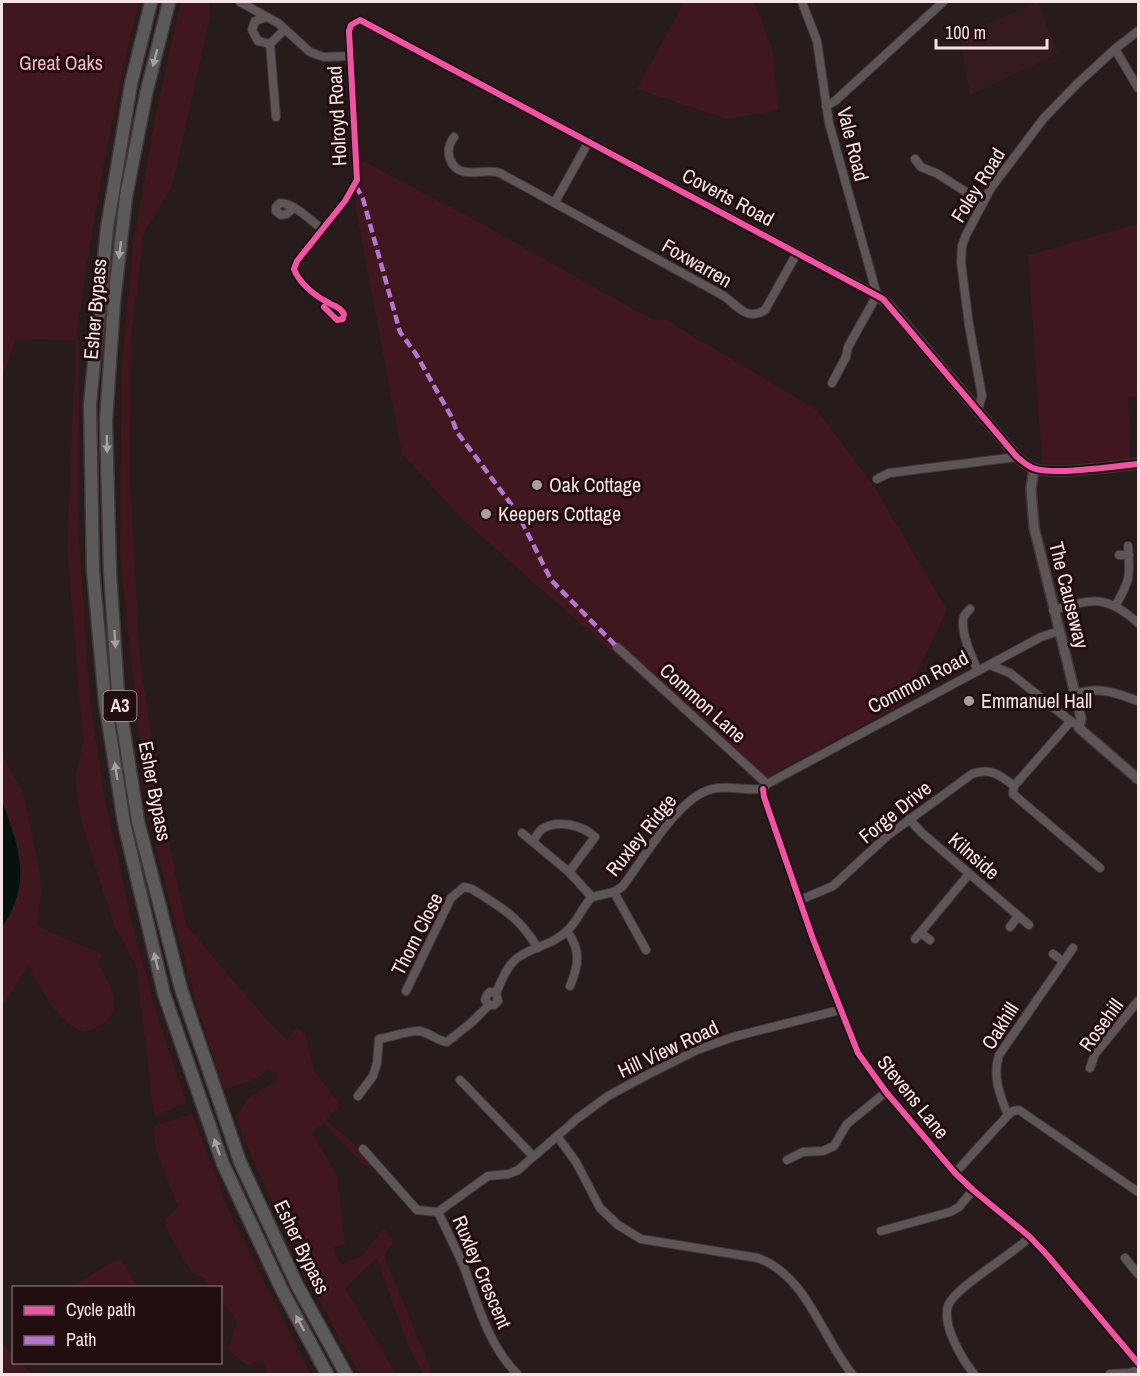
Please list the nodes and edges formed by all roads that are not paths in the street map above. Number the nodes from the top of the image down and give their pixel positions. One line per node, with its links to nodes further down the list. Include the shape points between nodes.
1 (152, 2): 91 (highway, Esher Bypass / A3, one-way to 1, via 280,1288 223,1164 164,994 124,824 105,702 93,571 90,404 107,228 131,84)
2 (169, 2): 92 (highway, Esher Bypass / A3, one-way to 92, via 126,197 114,302 106,421 118,694 138,821 181,988 240,1162 297,1285)
3 (240, 2): 6 (street)
4 (802, 2): 14 (street, Vale Road, via 817,40)
5 (943, 2): 14 (street)
6 (267, 17): 8 (street); 10 (street, via 255,21 252,30 258,41)
7 (355, 21): 12 (street, Holroyd Road, via 349,32); 17 (street, Coverts Road, via 365,21)
8 (284, 30): 10 (street); 12 (street, via 316,56)
9 (1138, 31): 11 (street, Foley Road)
10 (270, 44): 15 (street)
11 (1115, 49): 13 (street); 20 (street, Foley Road, via 1044,118)
12 (351, 56): 22 (street, Holroyd Road, via 358,132 356,186)
13 (1138, 88)
14 (826, 106): 24 (street, Vale Road)
15 (276, 117)
16 (454, 137): 19 (street, Foxwarren, via 448,153 453,167 459,171 492,170)
17 (589, 141): 19 (street); 23 (street, Coverts Road)
18 (915, 159): 20 (street, via 921,167)
19 (555, 202): 23 (street, Foxwarren, via 724,296 748,315 765,310)
20 (983, 203): 27 (street, Foley Road, via 966,235 961,262 982,396)
21 (293, 208): 22 (street)
22 (322, 229): 25 (street, Holroyd Road, via 294,269 298,279 328,303 341,308 343,319 337,320)
23 (796, 253): 24 (street, Coverts Road)
24 (877, 295): 26 (street); 27 (street, Coverts Road)
25 (324, 307)
26 (832, 383)
27 (978, 409): 28 (street, Coverts Road)
28 (1017, 457): 30 (street, Coverts Road); 31 (street, via 889,473)
29 (1138, 464): 30 (street, via 1076,470)
30 (1034, 469): 37 (street, The Causeway, via 1031,506)
31 (877, 478)
32 (1128, 546): 34 (street)
33 (1119, 555): 34 (street)
34 (1129, 555): 35 (street, via 1128,582)
35 (1116, 605): 37 (street, via 1094,600); 38 (street)
36 (970, 609): 42 (street, via 964,616 964,629)
37 (1053, 610): 39 (street, The Causeway)
38 (1138, 623)
39 (1059, 631): 41 (street); 43 (street, The Causeway)
40 (617, 647): 48 (street, Common Lane)
41 (990, 665): 42 (street, Common Road); 45 (street, Common Road, via 1010,673)
42 (978, 671): 48 (street, Common Road)
43 (1075, 694): 44 (street, via 1105,690); 45 (street, The Causeway, via 1081,718)
44 (1138, 701)
45 (1075, 724): 46 (street, Common Road); 47 (street)
46 (1138, 779)
47 (1014, 786): 49 (street, Forge Drive, via 996,773 981,771); 52 (street, via 1016,798)
48 (765, 787): 55 (street, Ruxley Ridge, via 720,788 700,793 678,812 622,887); 57 (street, Stevens Lane, via 764,797)
49 (909, 819): 54 (street, Kilnside); 57 (street, Forge Drive, via 833,886)
50 (522, 833): 51 (street, Ruxley Ridge)
51 (533, 841): 53 (street, Ruxley Ridge); 53 (street, Ruxley Ridge, via 542,829 558,825 589,831 595,837)
52 (1100, 868)
53 (569, 872): 56 (street, Ruxley Ridge)
54 (969, 874): 58 (street, Kilnside); 62 (street, via 918,936)
55 (614, 892): 56 (street, Ruxley Ridge); 65 (street, Ruxley Ridge)
56 (592, 897): 61 (street)
57 (800, 900): 71 (street, Stevens Lane)
58 (1018, 916): 59 (street, Kilnside); 60 (street)
59 (1029, 925)
60 (1010, 927)
61 (567, 931): 63 (street); 68 (street, via 578,960)
62 (930, 940)
63 (538, 948): 69 (street, Thorn Close, via 515,917 464,887 451,898); 75 (street, via 515,960 496,993 498,1001 447,1042 419,1031 379,1039 378,1064)
64 (1073, 948): 67 (street, Oakhill)
65 (646, 950)
66 (1053, 954): 67 (street)
67 (1063, 961): 76 (street, Oakhill, via 999,1055 997,1085)
68 (570, 986)
69 (406, 990)
70 (1138, 1001): 72 (street, Rosehill, via 1095,1054)
71 (840, 1010): 74 (street, Stevens Lane, via 858,1053); 77 (street, Hill View Road, via 733,1036 698,1050 608,1096)
72 (1090, 1068)
73 (460, 1080): 79 (street)
74 (886, 1092): 80 (street, via 847,1124 834,1146 802,1152); 81 (street, Stevens Lane)
75 (358, 1096)
76 (1008, 1115): 81 (street); 83 (street, via 1017,1110 1027,1114)
77 (557, 1136): 79 (street, Ruxley Crescent); 94 (street, via 576,1161 600,1208 641,1239 758,1258 785,1274 807,1300 834,1351)
78 (363, 1149): 84 (street, via 417,1210)
79 (533, 1156): 84 (street, Ruxley Crescent, via 518,1170 488,1176)
80 (787, 1160)
81 (955, 1173): 82 (street, Stevens Lane)
82 (973, 1190): 85 (street, via 950,1212); 86 (street, Stevens Lane)
83 (1138, 1192)
84 (438, 1212): 93 (street, Ruxley Crescent, via 493,1341 502,1359)
85 (881, 1231)
86 (1030, 1238): 89 (street, Stevens Lane); 95 (street, via 957,1294 948,1308 955,1343)
87 (1125, 1258): 88 (street)
88 (1138, 1274)
89 (1138, 1363)
90 (1138, 1370): 96 (street)
91 (327, 1374)
92 (346, 1374)
93 (517, 1374)
94 (852, 1374)
95 (974, 1374)
96 (1110, 1374)

